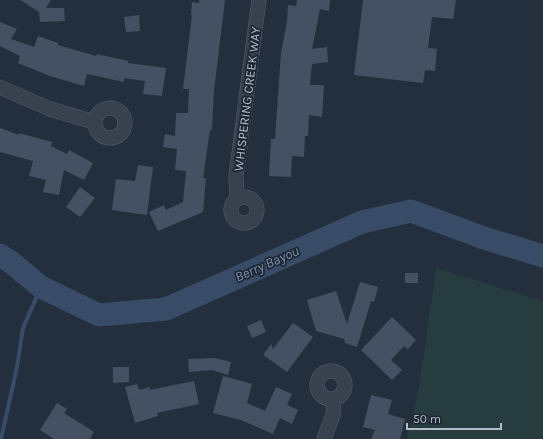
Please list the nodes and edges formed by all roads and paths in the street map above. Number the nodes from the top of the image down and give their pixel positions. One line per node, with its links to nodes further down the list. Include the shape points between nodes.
1 (259, 0): 4 (street, WHISPERING CREEK WAY, via 236,176)
2 (0, 87): 3 (street, via 50,109)
3 (94, 122)
4 (237, 198)
5 (334, 399): 6 (street, via 333,415)
6 (324, 439)

